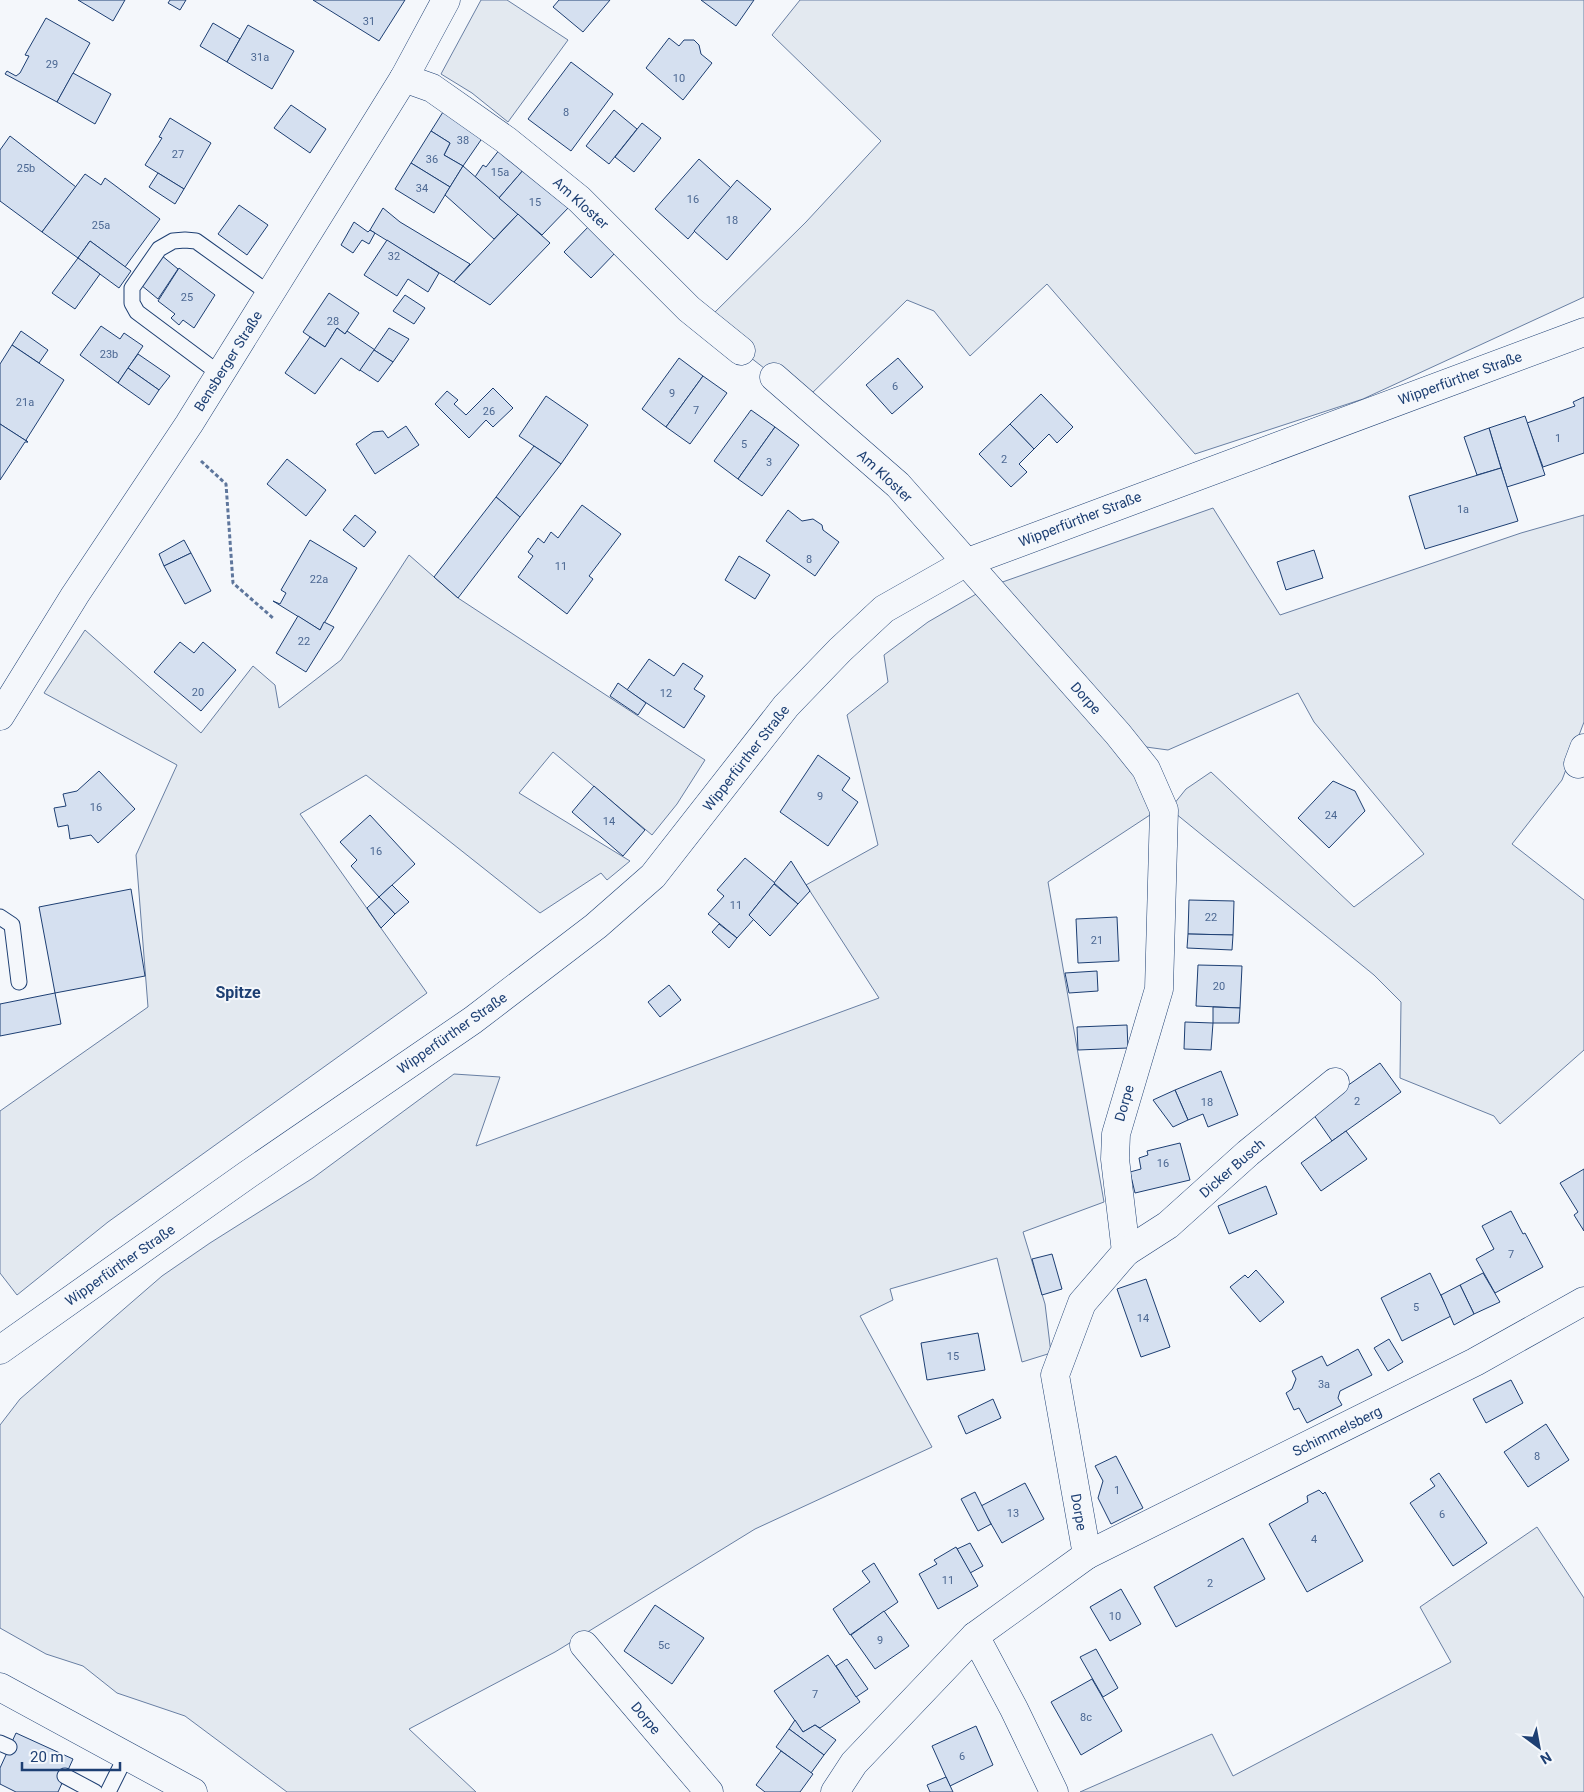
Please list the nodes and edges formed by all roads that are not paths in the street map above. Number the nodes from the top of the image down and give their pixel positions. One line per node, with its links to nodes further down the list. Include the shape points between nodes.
1 (446, 0): 2 (street, Bensberger Straße)
2 (404, 78): 3 (street, Bensberger Straße); 5 (street, Am Kloster, via 432,88 506,140 572,193 689,309)
3 (270, 294): 6 (street, Bensberger Straße); 6 (lane, via 196,242 185,240 173,241 159,249 132,288 132,303 137,312)
4 (1584, 332): 8 (street, Wipperfürther Straße)
5 (741, 351)
6 (220, 374): 9 (street, Bensberger Straße, via 74,595)
7 (774, 377): 8 (street, Am Kloster, via 898,485)
8 (965, 563): 13 (street, Dorpe, via 1124,741 1146,769 1164,810 1159,989 1116,1134 1115,1159); 15 (street, Wipperfürther Straße, via 884,609 840,650 786,706 653,876 596,926 473,1020)
9 (0, 716)
10 (0, 917): 11 (lane, via 12,925)
11 (19, 982)
12 (1335, 1082): 13 (street, Dicker Busch, via 1248,1153 1168,1225)
13 (1126, 1252): 16 (street, Dorpe, via 1082,1303 1054,1375)
14 (1584, 1301): 16 (street, Schimmelsberg, via 1476,1362)
15 (0, 1350)
16 (1087, 1555): 17 (street)
17 (975, 1636): 26 (street, via 854,1763); 27 (street)
18 (584, 1645): 25 (street, Dorpe)
19 (0, 1687): 20 (street)
20 (126, 1756): 23 (lane); 24 (street)
21 (65, 1776): 22 (lane)
22 (95, 1792)
23 (108, 1792)
24 (193, 1792)
25 (709, 1792)
26 (835, 1792)
27 (1054, 1792)

